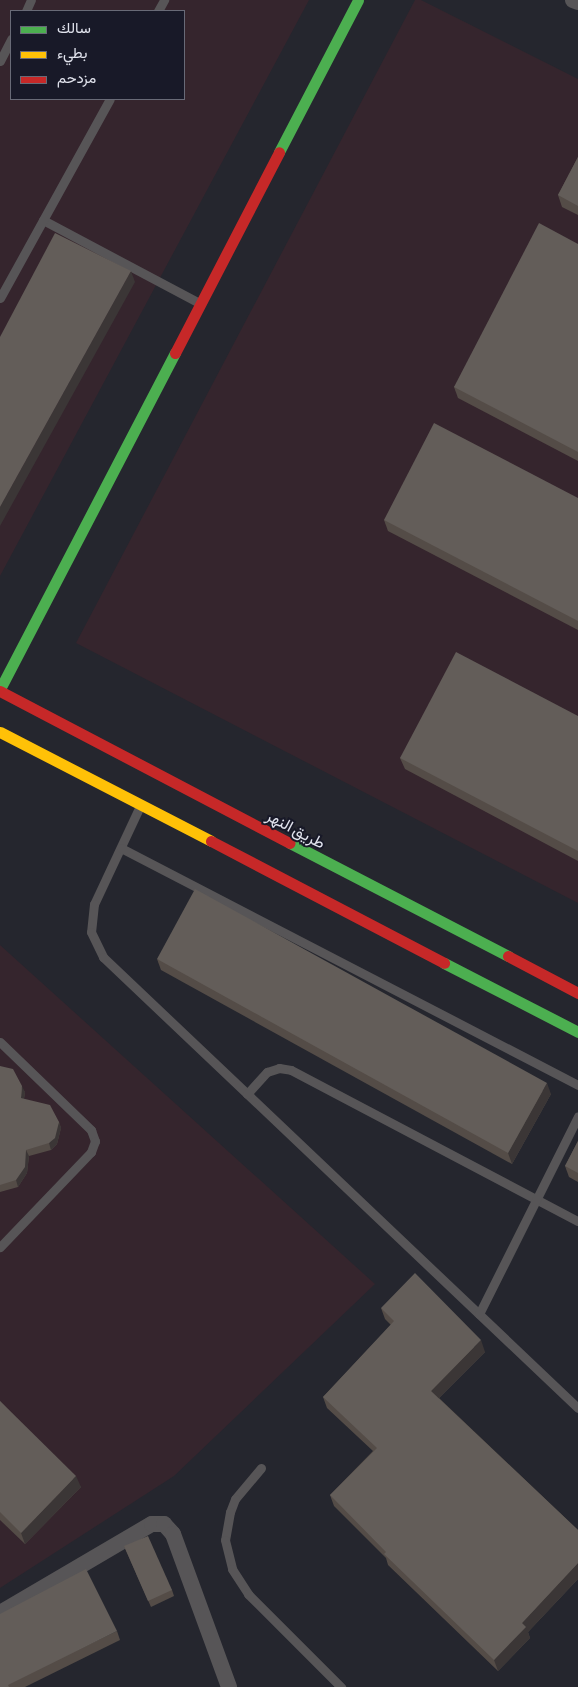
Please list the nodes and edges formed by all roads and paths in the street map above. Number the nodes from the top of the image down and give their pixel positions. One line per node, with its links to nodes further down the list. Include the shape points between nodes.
1 (358, 0): 9 (main road)
2 (574, 0): 3 (street)
3 (578, 2)
4 (10, 41): 5 (lane)
5 (0, 61)
6 (109, 100): 7 (lane)
7 (43, 220): 8 (lane); 9 (lane)
8 (0, 298)
9 (200, 304): 10 (main road)
10 (0, 690): 14 (main road, طريق النهر)
11 (0, 732): 12 (main road)
12 (141, 805): 13 (lane); 15 (main road)
13 (120, 848): 17 (lane); 18 (lane, via 94,904 91,917 95,946 103,958)
14 (578, 993)
15 (578, 1032)
16 (0, 1042): 22 (lane, via 91,1130 95,1141 90,1152)
17 (578, 1085)
18 (247, 1094): 20 (lane, via 267,1072 279,1068 291,1070); 23 (lane)
19 (578, 1116): 20 (lane)
20 (536, 1199): 21 (lane); 23 (lane)
21 (578, 1221)
22 (0, 1247)
23 (479, 1314): 24 (lane)
24 (578, 1408)
25 (260, 1468): 28 (lane, via 235,1499 230,1512 225,1540 232,1569 248,1594)
26 (0, 1614): 27 (street, via 152,1524 164,1524 173,1534)
27 (227, 1686)
28 (341, 1687)

